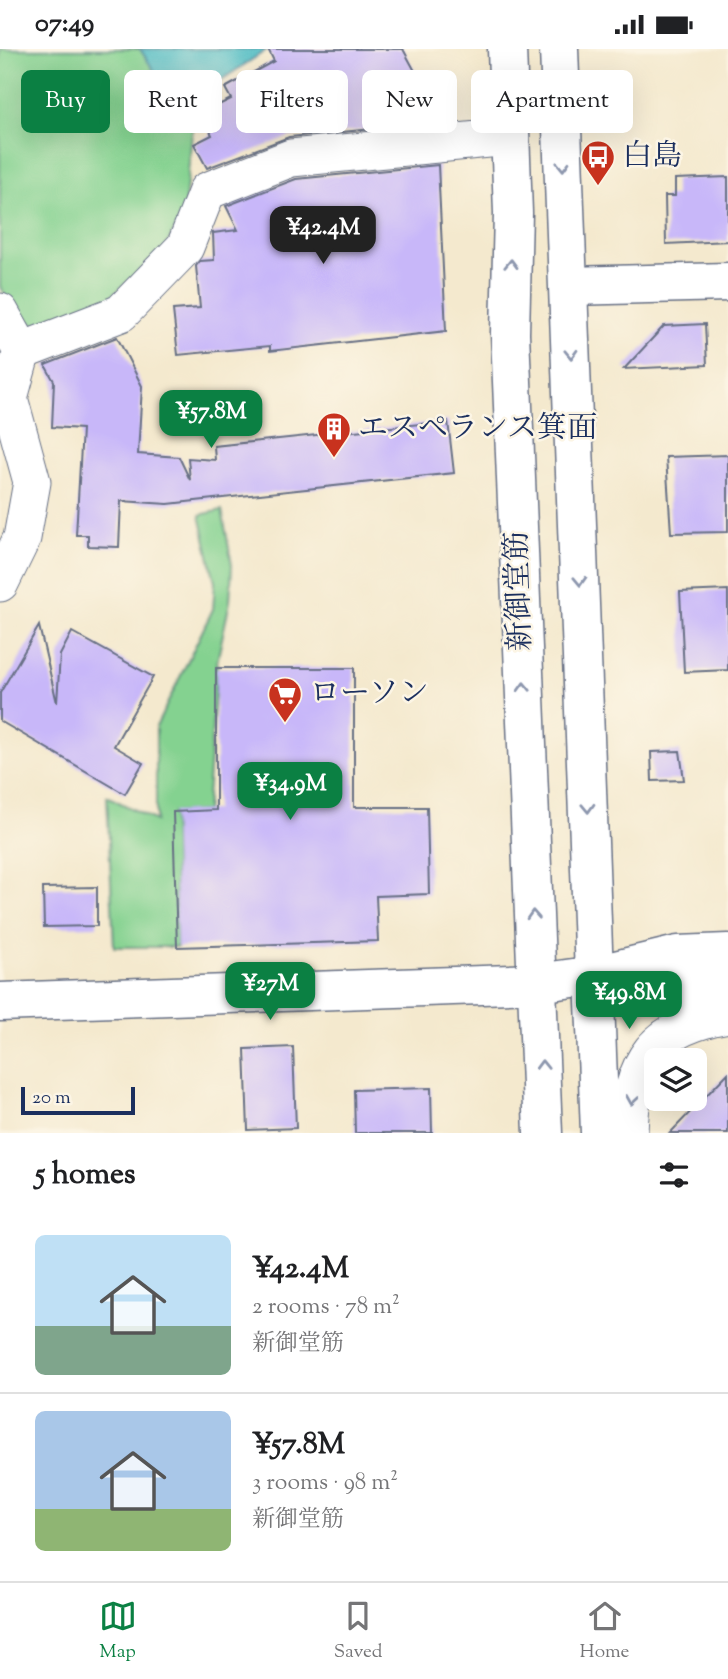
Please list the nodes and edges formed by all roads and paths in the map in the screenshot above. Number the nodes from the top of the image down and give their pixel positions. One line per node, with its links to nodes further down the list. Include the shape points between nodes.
1 (507, 49): 3 (main road, 新御堂筋)
2 (559, 49): 5 (main road, 新御堂筋, one-way to 5)
3 (510, 138): 7 (street, via 291,158 207,191 185,247 121,313); 11 (main road, 新御堂筋, one-way to 3, via 510,333)
4 (728, 282): 5 (main road)
5 (569, 286): 10 (main road, 新御堂筋, one-way to 10)
6 (0, 312): 7 (street)
7 (22, 351): 8 (street, via 9,398 32,482 22,538)
8 (0, 583)
9 (728, 953): 10 (main road, via 678,955)
10 (595, 975): 11 (main road); 12 (main road, via 637,990); 16 (main road, 新御堂筋)
11 (537, 983): 13 (main road); 15 (main road, 新御堂筋, one-way to 11)
12 (728, 988)
13 (0, 1002)
14 (728, 1014): 17 (street, one-way to 17, via 684,1025 648,1053 634,1085)
15 (543, 1133)
16 (600, 1133)
17 (629, 1133)

